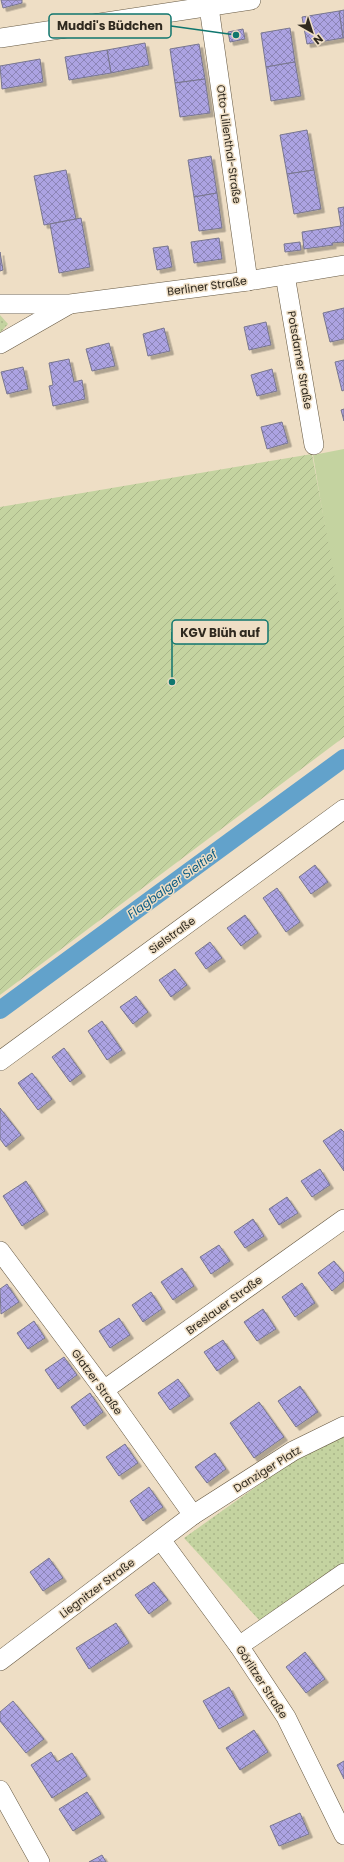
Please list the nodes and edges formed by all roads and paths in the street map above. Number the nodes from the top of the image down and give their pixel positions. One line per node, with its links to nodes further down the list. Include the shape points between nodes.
1 (251, 0): 2 (street)
2 (209, 7): 3 (street); 6 (street, Otto-Lilienthal-Straße)
3 (0, 38)
4 (344, 265): 5 (street, Berliner Straße)
5 (285, 275): 6 (street, Berliner Straße); 10 (street, Potsdamer Straße)
6 (248, 281): 8 (street, Berliner Straße)
7 (0, 304): 8 (street, Berliner Straße)
8 (70, 304): 9 (street, Berliner Straße)
9 (0, 344)
10 (314, 445)
11 (344, 809): 12 (street, Sielstraße)
12 (0, 1061)
13 (344, 1219): 15 (street, Breslauer Straße)
14 (0, 1251): 15 (street, Glatzer Straße)
15 (104, 1390): 17 (street, Glatzer Straße)
16 (344, 1426): 17 (street, Danziger Platz, via 293,1451)
17 (193, 1515): 18 (street, Liegnitzer Straße)
18 (161, 1540): 20 (street, Görlitzer Straße); 21 (street, Liegnitzer Straße)
19 (344, 1573): 20 (street)
20 (239, 1646): 23 (street, Görlitzer Straße, via 286,1717)
21 (0, 1661)
22 (0, 1790): 24 (street)
23 (344, 1835)
24 (40, 1862)

